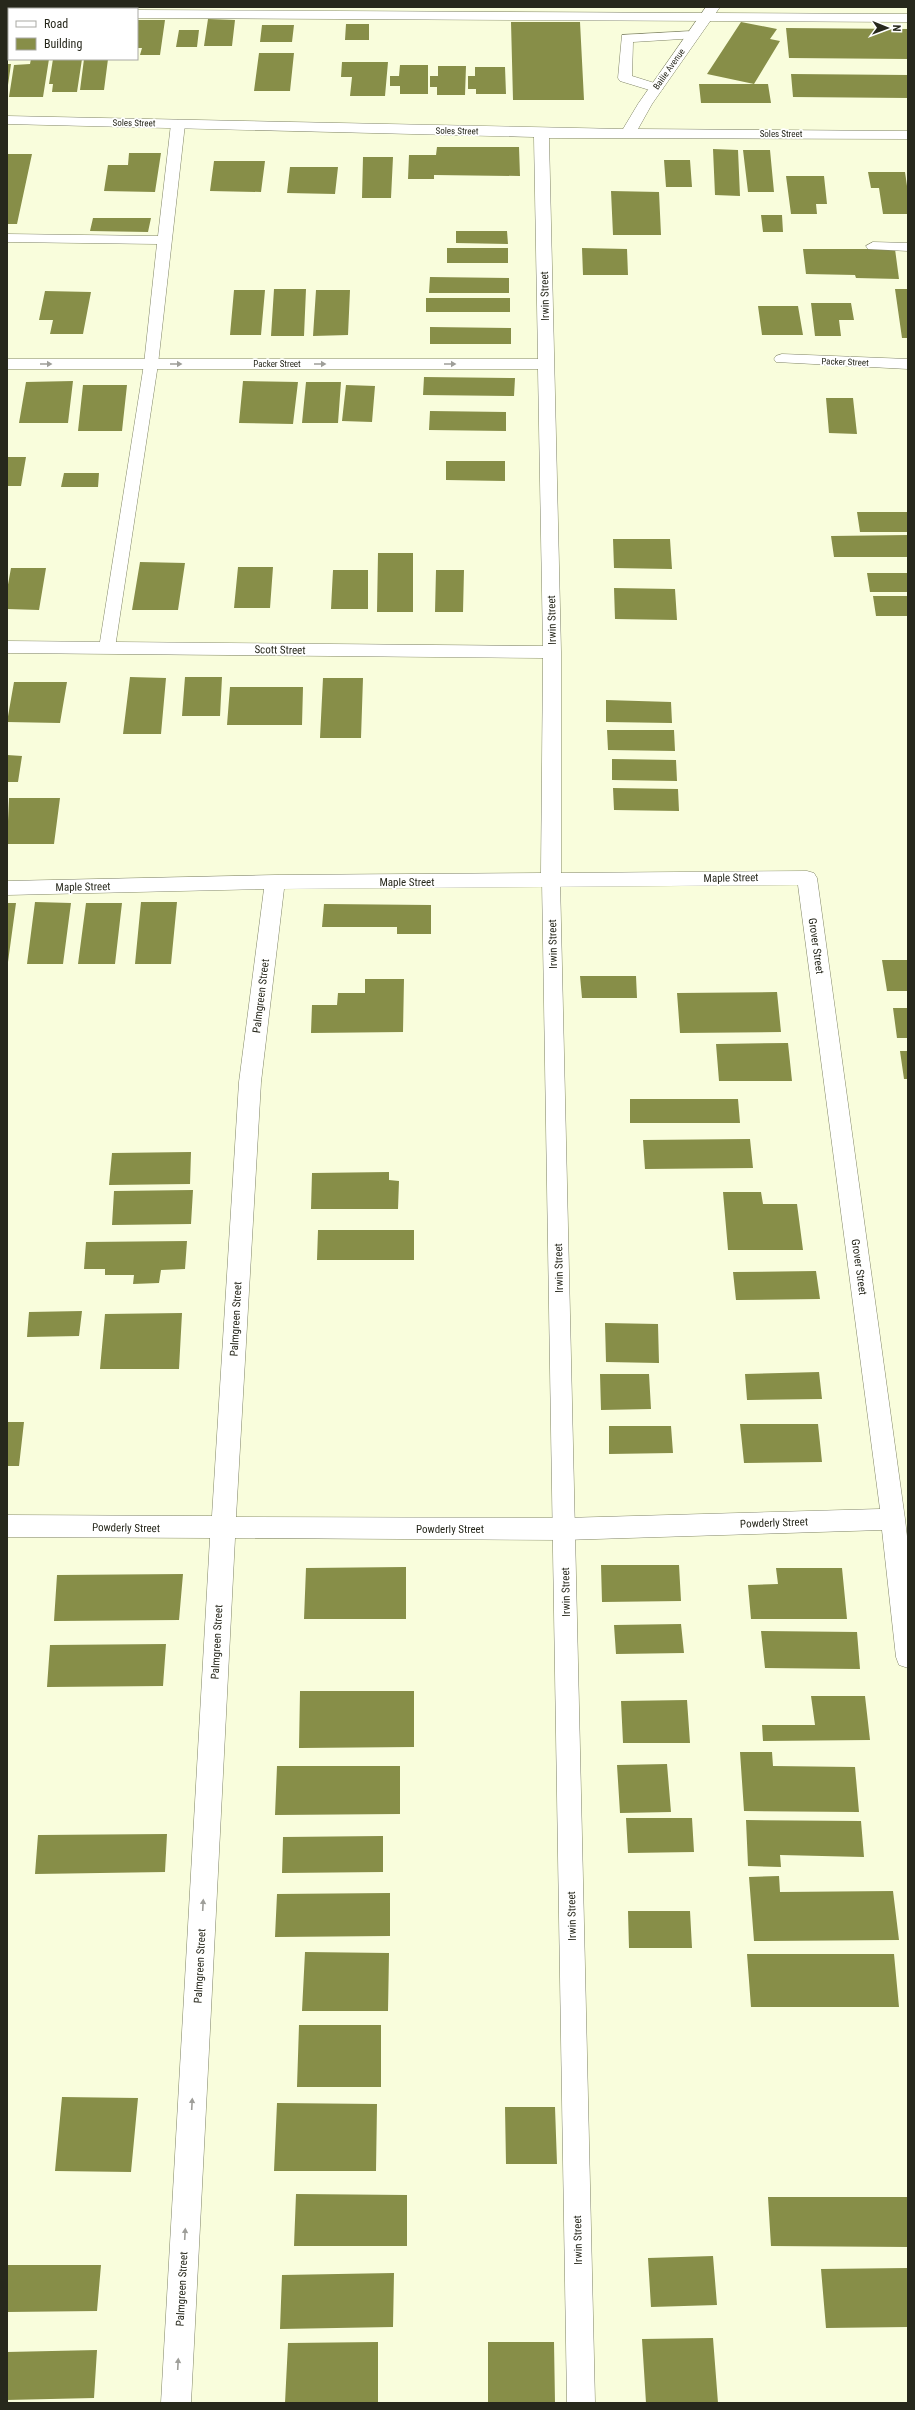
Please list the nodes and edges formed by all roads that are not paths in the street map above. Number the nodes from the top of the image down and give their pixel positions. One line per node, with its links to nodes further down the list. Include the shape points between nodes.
1 (709, 12): 2 (lane); 3 (lane); 4 (street, Bailie Avenue)
2 (138, 14)
3 (908, 18)
4 (693, 35): 5 (street, Bailie Avenue); 5 (lane, via 627,38 625,78)
5 (656, 88): 9 (street, Bailie Avenue)
6 (7, 120): 7 (street, Soles Street)
7 (178, 124): 8 (street, Soles Street); 12 (lane)
8 (540, 133): 9 (street, Soles Street); 18 (street, Irwin Street)
9 (628, 133): 10 (street, Soles Street)
10 (908, 135)
11 (7, 238): 12 (lane)
12 (165, 240): 17 (lane)
13 (873, 246): 14 (lane)
14 (908, 247)
15 (782, 360): 19 (street, Packer Street)
16 (7, 364): 17 (street, Packer Street, one-way to 17)
17 (151, 364): 18 (street, Packer Street, one-way to 18); 21 (lane)
18 (546, 364): 22 (street, Irwin Street)
19 (908, 364)
20 (7, 647): 21 (street, Scott Street)
21 (107, 648): 22 (street, Scott Street)
22 (552, 652): 24 (street, Irwin Street)
23 (807, 878): 24 (street, Maple Street); 27 (street, Grover Street)
24 (551, 880): 25 (street, Maple Street); 30 (lane, Irwin Street)
25 (275, 882): 26 (street, Maple Street); 29 (street, Palmgreen Street, via 250,1082)
26 (7, 888)
27 (900, 1519): 30 (street, Powderly Street); 31 (street, Grover Street)
28 (7, 1526): 29 (street, Powderly Street)
29 (223, 1529): 30 (street, Powderly Street); 32 (street, Palmgreen Street, one-way to 29)
30 (564, 1529): 33 (lane, Irwin Street)
31 (908, 1657)
32 (176, 2403)
33 (581, 2403)

